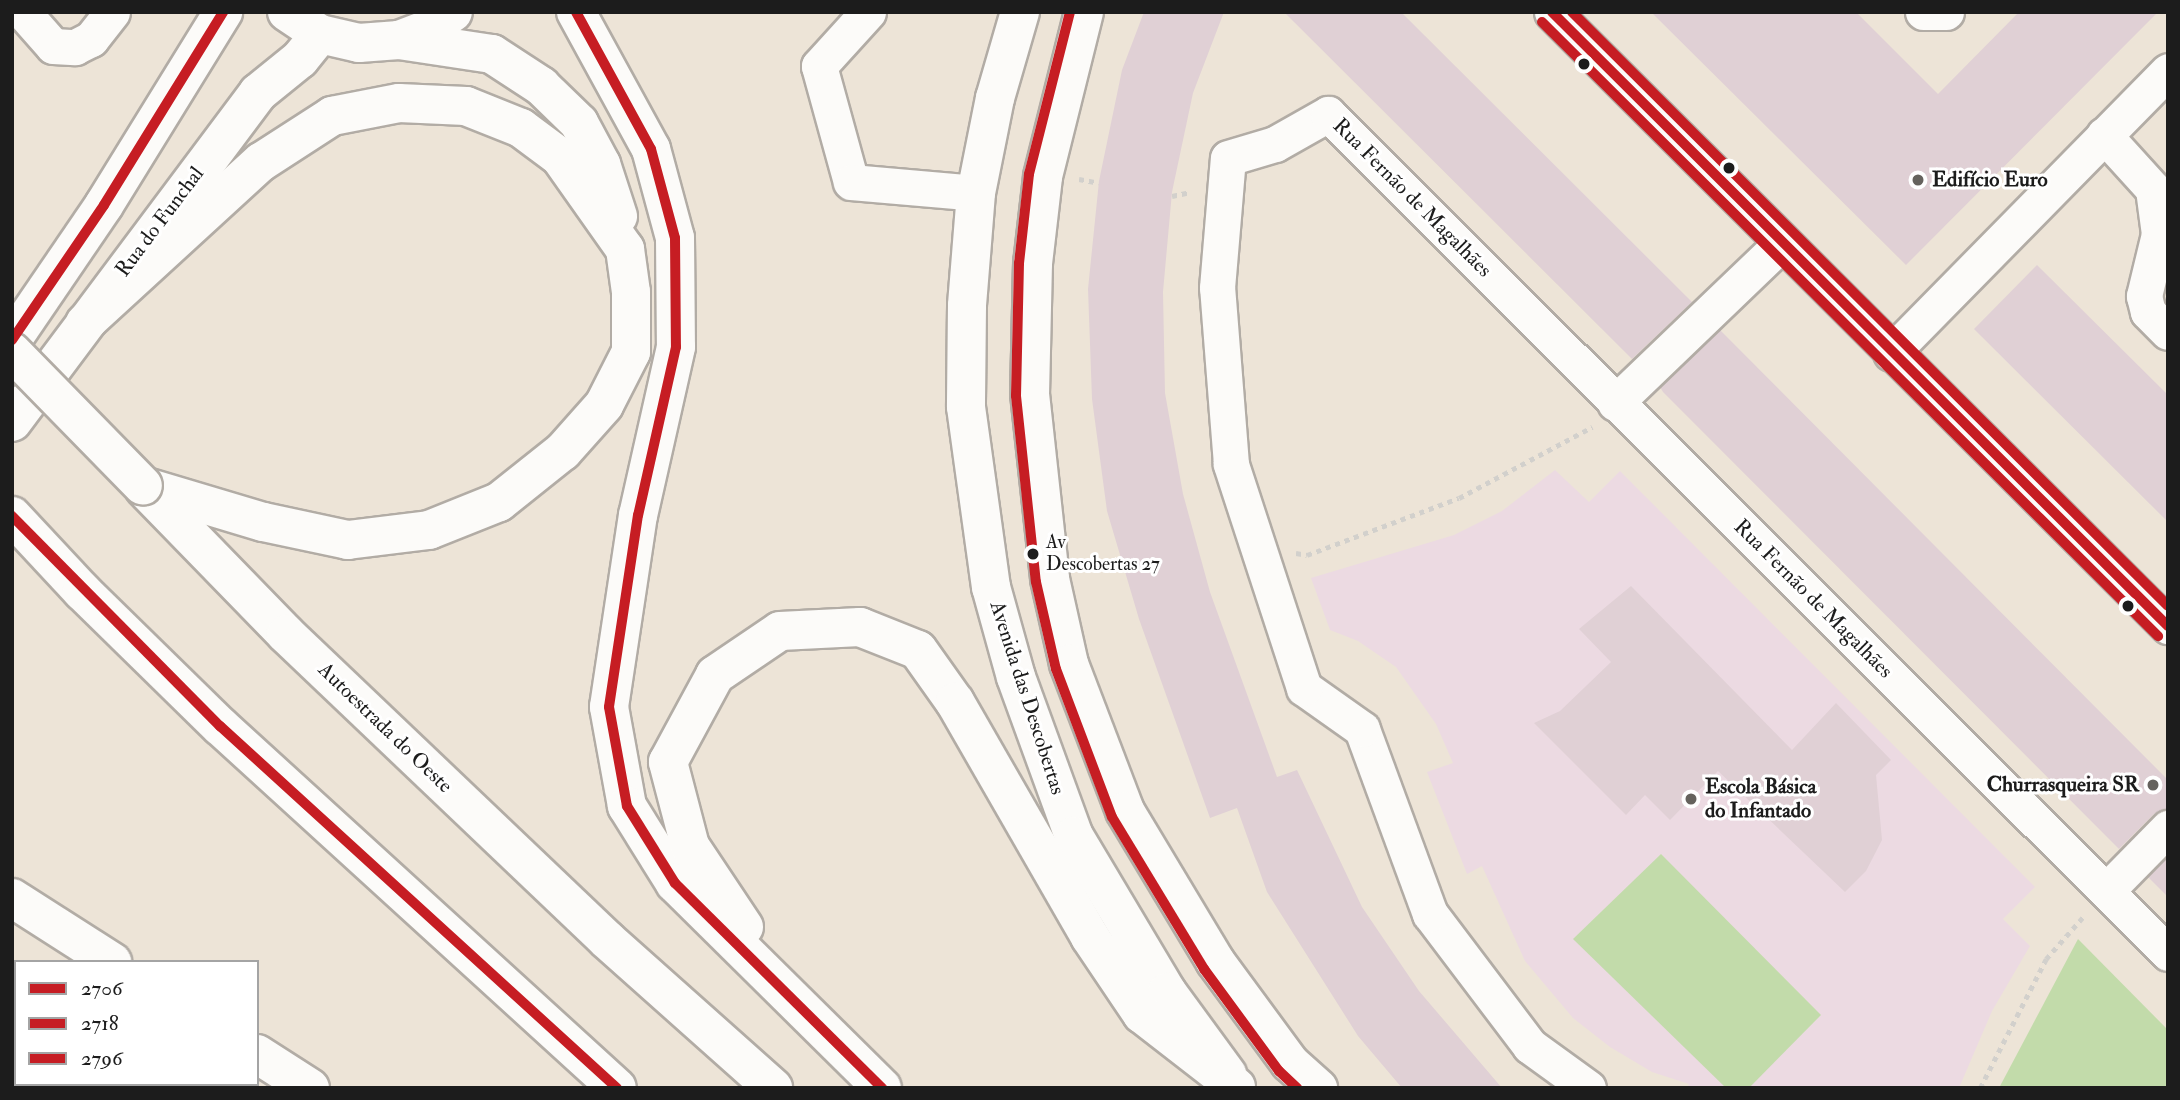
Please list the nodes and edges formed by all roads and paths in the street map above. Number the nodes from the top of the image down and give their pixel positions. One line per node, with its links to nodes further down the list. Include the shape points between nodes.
1 (23, 12): 2 (street, via 53,46 75,47 91,39)
2 (112, 12)
3 (223, 12): 22 (main road, via 104,205)
4 (287, 12): 13 (main road)
5 (453, 12): 14 (main road, via 428,29)
6 (576, 12): 39 (main road, via 651,149 675,238 676,347 638,515 609,707 627,806 675,883)
7 (868, 12): 17 (street, via 819,66 851,182)
8 (1020, 12): 17 (main road, Avenida das Descobertas, via 995,98)
9 (1084, 12): 32 (main road, via 1043,177 1033,263 1030,394 1050,579)
10 (1552, 12): 18 (street)
11 (1923, 12): 12 (street)
12 (1946, 12)
13 (320, 34): 14 (main road, via 359,43); 20 (main road, Rua do Funchal, via 300,59 258,93)
14 (399, 40): 19 (main road, via 492,54 541,86 579,123 601,164)
15 (2168, 71): 16 (street)
16 (2104, 135): 21 (street, via 2154,189 2159,234 2144,296 2148,312); 24 (street)
17 (976, 193): 33 (main road, Avenida das Descobertas, via 967,295 966,407 991,587)
18 (1782, 243): 24 (street); 25 (street)
19 (625, 249): 20 (main road, via 560,157 521,128 466,106 399,103 332,116 261,162); 28 (main road, via 631,352 604,405 563,451 499,502 429,530 348,540 263,522)
20 (85, 323): 26 (main road, Rua do Funchal)
21 (2168, 332)
22 (12, 340)
23 (12, 352): 28 (main road, Autoestrada do Oeste, bridge)
24 (1891, 353): 31 (street)
25 (1615, 402): 30 (street, Rua Fernão de Magalhães, via 1328,114 1275,144 1228,158 1217,288 1224,383 1231,464); 35 (street, Rua Fernão de Magalhães)
26 (12, 422)
27 (1554, 446): 30 (path, via 1459,498 1307,555 1275,550)
28 (143, 486): 44 (main road, Autoestrada do Oeste, via 286,634 606,939)
29 (12, 516): 43 (main road, via 220,726)
30 (1260, 553): 47 (street, Rua Fernão de Magalhães, via 1304,688 1362,729 1430,914 1530,1046)
31 (2168, 626)
32 (1080, 692): 33 (main road); 46 (main road, via 1125,811 1215,961 1290,1063)
33 (1028, 711): 41 (main road, Avenida das Descobertas, via 1074,836 1167,992)
34 (2168, 828): 35 (street)
35 (2107, 890): 37 (street, Rua Fernão de Magalhães); 48 (path, via 2046,959)
36 (12, 898): 38 (main road)
37 (2168, 953)
38 (109, 960)
39 (781, 984): 41 (main road, via 690,846 668,762 715,675 780,631 860,628 918,650 955,702 1090,937 1142,1014); 45 (main road)
40 (259, 1055): 42 (main road)
41 (1237, 1087)
42 (310, 1088)
43 (617, 1088)
44 (773, 1088)
45 (882, 1088)
46 (1318, 1088)
47 (1588, 1088)
48 (1980, 1088)

